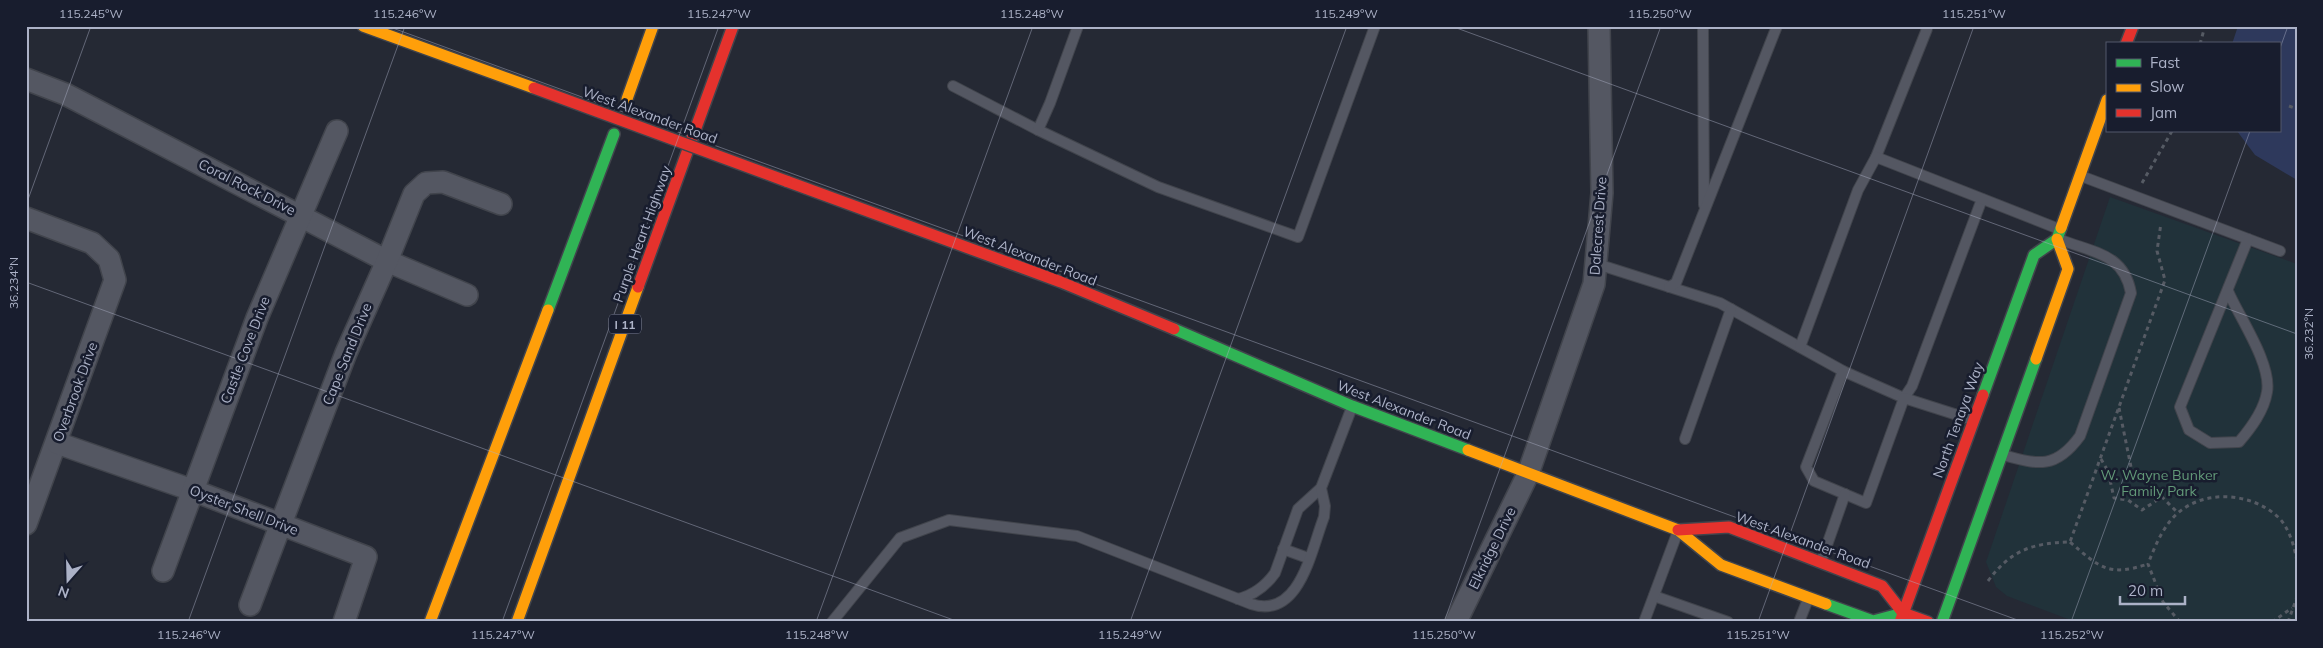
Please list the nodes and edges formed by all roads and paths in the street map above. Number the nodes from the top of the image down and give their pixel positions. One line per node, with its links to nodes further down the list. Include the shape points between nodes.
1 (363, 26): 42 (main road, West Alexander Road, bridge, via 1061,282)
2 (653, 26): 16 (main road)
3 (733, 26): 74 (main road, Purple Heart Highway / I 11)
4 (1078, 26): 20 (lane)
5 (1375, 26): 20 (lane, via 1298,237 1158,187)
6 (1599, 26): 34 (street, Dalecrest Drive, via 1602,193)
7 (1703, 26): 27 (lane)
8 (1777, 26): 27 (lane)
9 (1925, 26): 23 (lane)
10 (2133, 26): 12 (main road)
11 (2206, 26): 13 (path)
12 (2127, 42)
13 (2201, 42)
14 (26, 79): 28 (street, Coral Rock Drive, via 65,94)
15 (954, 86): 20 (lane)
16 (627, 99)
17 (2106, 103): 24 (main road)
18 (2288, 106): 19 (path)
19 (2297, 109)
20 (1038, 130)
21 (337, 131): 28 (street, Castle Cove Drive)
22 (614, 134): 73 (main road)
23 (1876, 157): 25 (lane); 39 (lane, via 1858,190)
24 (2080, 176): 30 (main road); 31 (lane)
25 (1982, 199): 30 (lane); 41 (lane, via 1912,386)
26 (501, 204): 33 (street, Cape Sand Drive, via 443,182 426,183 414,194)
27 (1704, 212): 35 (lane, via 1676,283)
28 (300, 214): 33 (street, Coral Rock Drive); 52 (street, Castle Cove Drive)
29 (26, 218): 46 (street, Overbrook Drive, via 92,243 109,259 115,280)
30 (2059, 234): 44 (main road, North Tenaya Way, via 2034,255); 47 (main road, via 2068,269); 47 (lane, via 2122,267 2128,276 2131,293 2080,436 2070,450 2056,461 2033,463)
31 (2248, 239): 32 (lane); 36 (lane)
32 (2280, 251)
33 (387, 261): 37 (street, Coral Rock Drive); 55 (street, Cape Sand Drive, via 346,353)
34 (1597, 264): 35 (lane); 50 (street, Dalecrest Drive, via 1594,284)
35 (1669, 287): 38 (lane)
36 (2228, 291): 36 (lane, via 2180,407 2188,430 2210,443 2239,442 2257,420 2268,391 2264,366)
37 (467, 295)
38 (1731, 309): 39 (lane); 45 (lane)
39 (1800, 347): 40 (lane)
40 (1843, 372): 41 (lane); 53 (lane, via 1806,467 1814,481)
41 (1904, 398): 44 (lane); 53 (lane, via 1866,503)
42 (1352, 406): 50 (main road, West Alexander Road); 51 (lane)
43 (2119, 408): 49 (path)
44 (1974, 420): 71 (main road, North Tenaya Way)
45 (1685, 439)
46 (57, 442): 52 (street, Oyster Shell Drive); 56 (street, Overbrook Drive)
47 (2002, 454): 81 (main road)
48 (2100, 458): 54 (path, via 2108,471 2114,498 2128,500 2142,510 2162,497)
49 (2131, 467)
50 (1528, 474): 57 (main road, West Alexander Road); 76 (street, Elkridge Drive)
51 (1321, 488): 59 (lane, via 1298,509); 60 (lane, via 1324,517)
52 (192, 490): 55 (street, Oyster Shell Drive); 64 (street, Castle Cove Drive)
53 (1845, 494): 61 (lane)
54 (2178, 513): 62 (path, via 2194,503 2227,496 2246,499 2279,518 2295,550); 63 (path, via 2160,537)
55 (281, 523): 69 (street, Cape Sand Drive); 72 (street, Oyster Shell Drive, via 366,557)
56 (26, 524)
57 (1678, 530): 61 (main road, West Alexander Road, via 1729,527); 65 (lane); 68 (main road, West Alexander Road, via 1721,565)
58 (2070, 542): 63 (path, via 2101,567 2117,571)
59 (1283, 549): 60 (lane); 67 (lane, via 1269,581 1255,593)
60 (1308, 558): 67 (lane, via 1295,592 1279,604 1260,607)
61 (1821, 562): 71 (main road, West Alexander Road, via 1882,586)
62 (2297, 562)
63 (2148, 564): 82 (path, via 2163,602)
64 (162, 571)
65 (1654, 596): 77 (lane); 78 (lane)
66 (2297, 597): 70 (path)
67 (1238, 598): 75 (lane, via 1077,536 949,520 900,538)
68 (1809, 598): 71 (main road, West Alexander Road, via 1873,621); 79 (lane)
69 (250, 605)
70 (2293, 607): 83 (path); 84 (path)
71 (1902, 617): 80 (main road)
72 (344, 622)
73 (430, 622)
74 (517, 622)
75 (832, 622)
76 (1456, 622)
77 (1644, 622)
78 (1728, 622)
79 (1799, 622)
80 (1928, 622)
81 (1942, 622)
82 (2180, 622)
83 (2272, 622)
84 (2288, 622)

